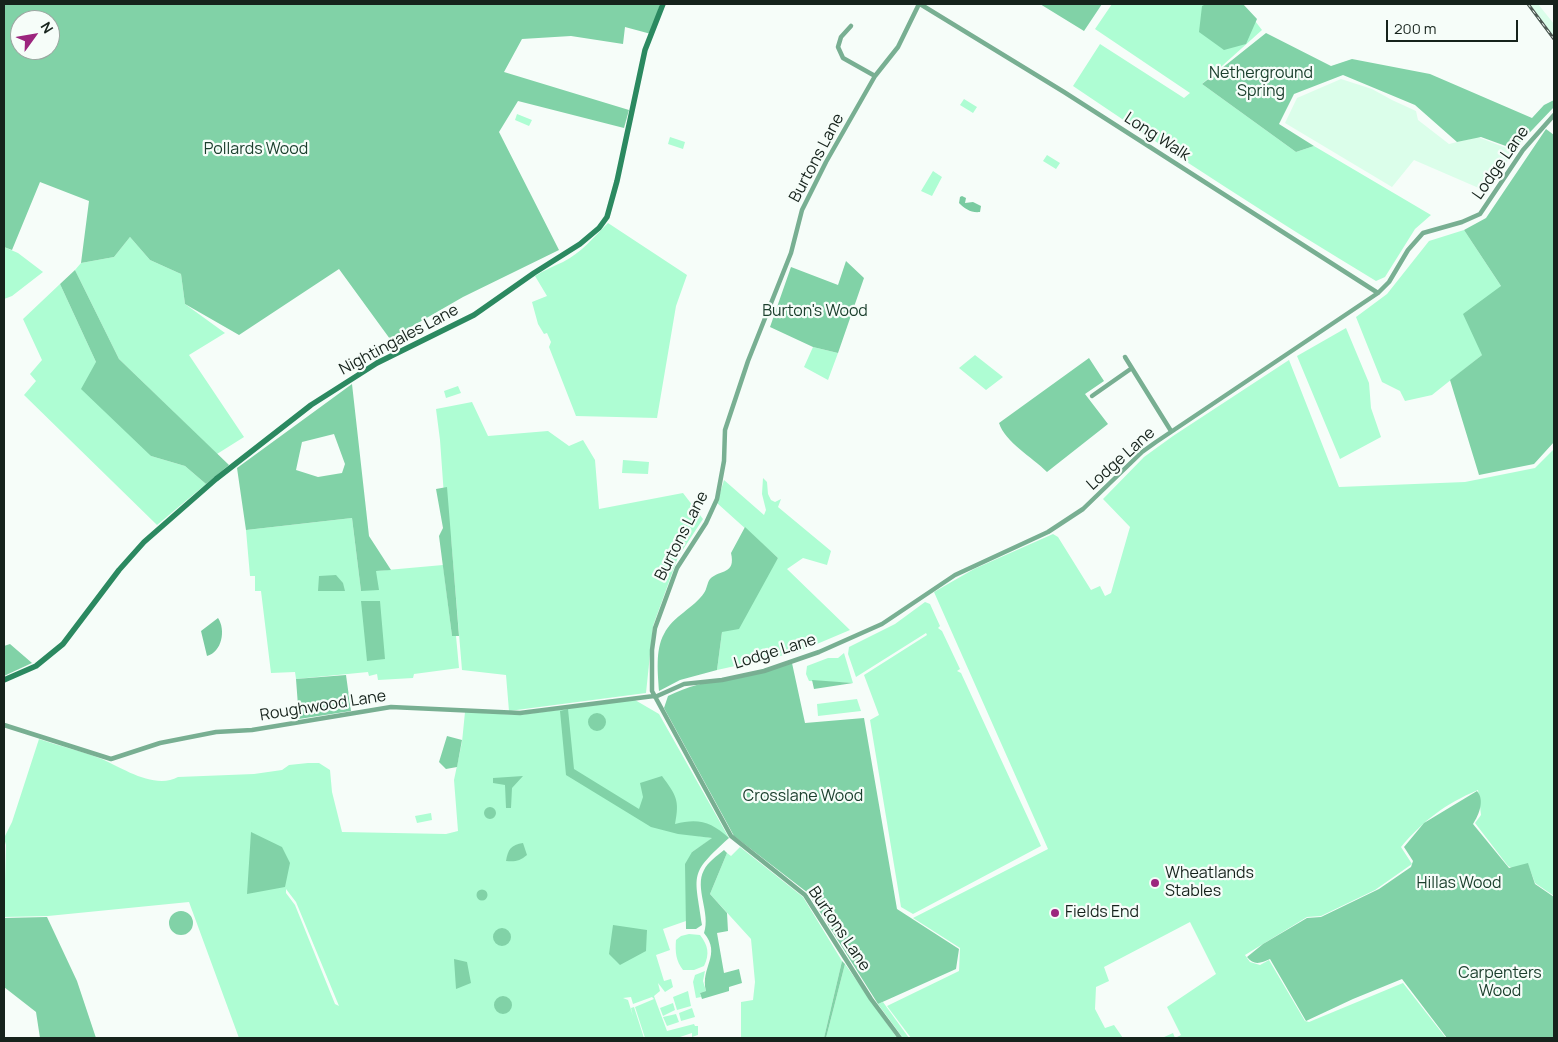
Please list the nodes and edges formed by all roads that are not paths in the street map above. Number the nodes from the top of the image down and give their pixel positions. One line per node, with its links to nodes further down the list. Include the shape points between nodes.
1 (663, 4): 11 (main road, Nightingales Lane, via 645,50 615,190 607,217 598,228 580,244 474,315 377,363 311,405 216,479 144,542 63,644 36,666)
2 (920, 4): 4 (street, Burtons Lane, via 898,46); 6 (street, Long Walk)
3 (851, 26): 4 (street, via 838,46 842,58)
4 (875, 76): 12 (street, Burtons Lane, via 802,210 783,274 748,361 725,430 724,461 717,499 706,523 677,568 655,628 651,682)
5 (1554, 116): 6 (street, Lodge Lane, via 1523,150 1480,214 1423,233)
6 (1378, 294): 10 (street, Lodge Lane)
7 (1125, 357): 8 (street)
8 (1132, 368): 9 (street); 10 (street)
9 (1092, 396)
10 (1171, 431): 12 (street, Lodge Lane, via 1142,452 1083,510 1048,532 955,575 882,624 841,644 764,671 684,684)
11 (4, 680)
12 (655, 697): 13 (street, Roughwood Lane, via 520,713 391,707 252,730 216,732 160,743 110,759); 14 (street, Burtons Lane, via 731,836 806,895 871,999)
13 (4, 725)
14 (900, 1038)

